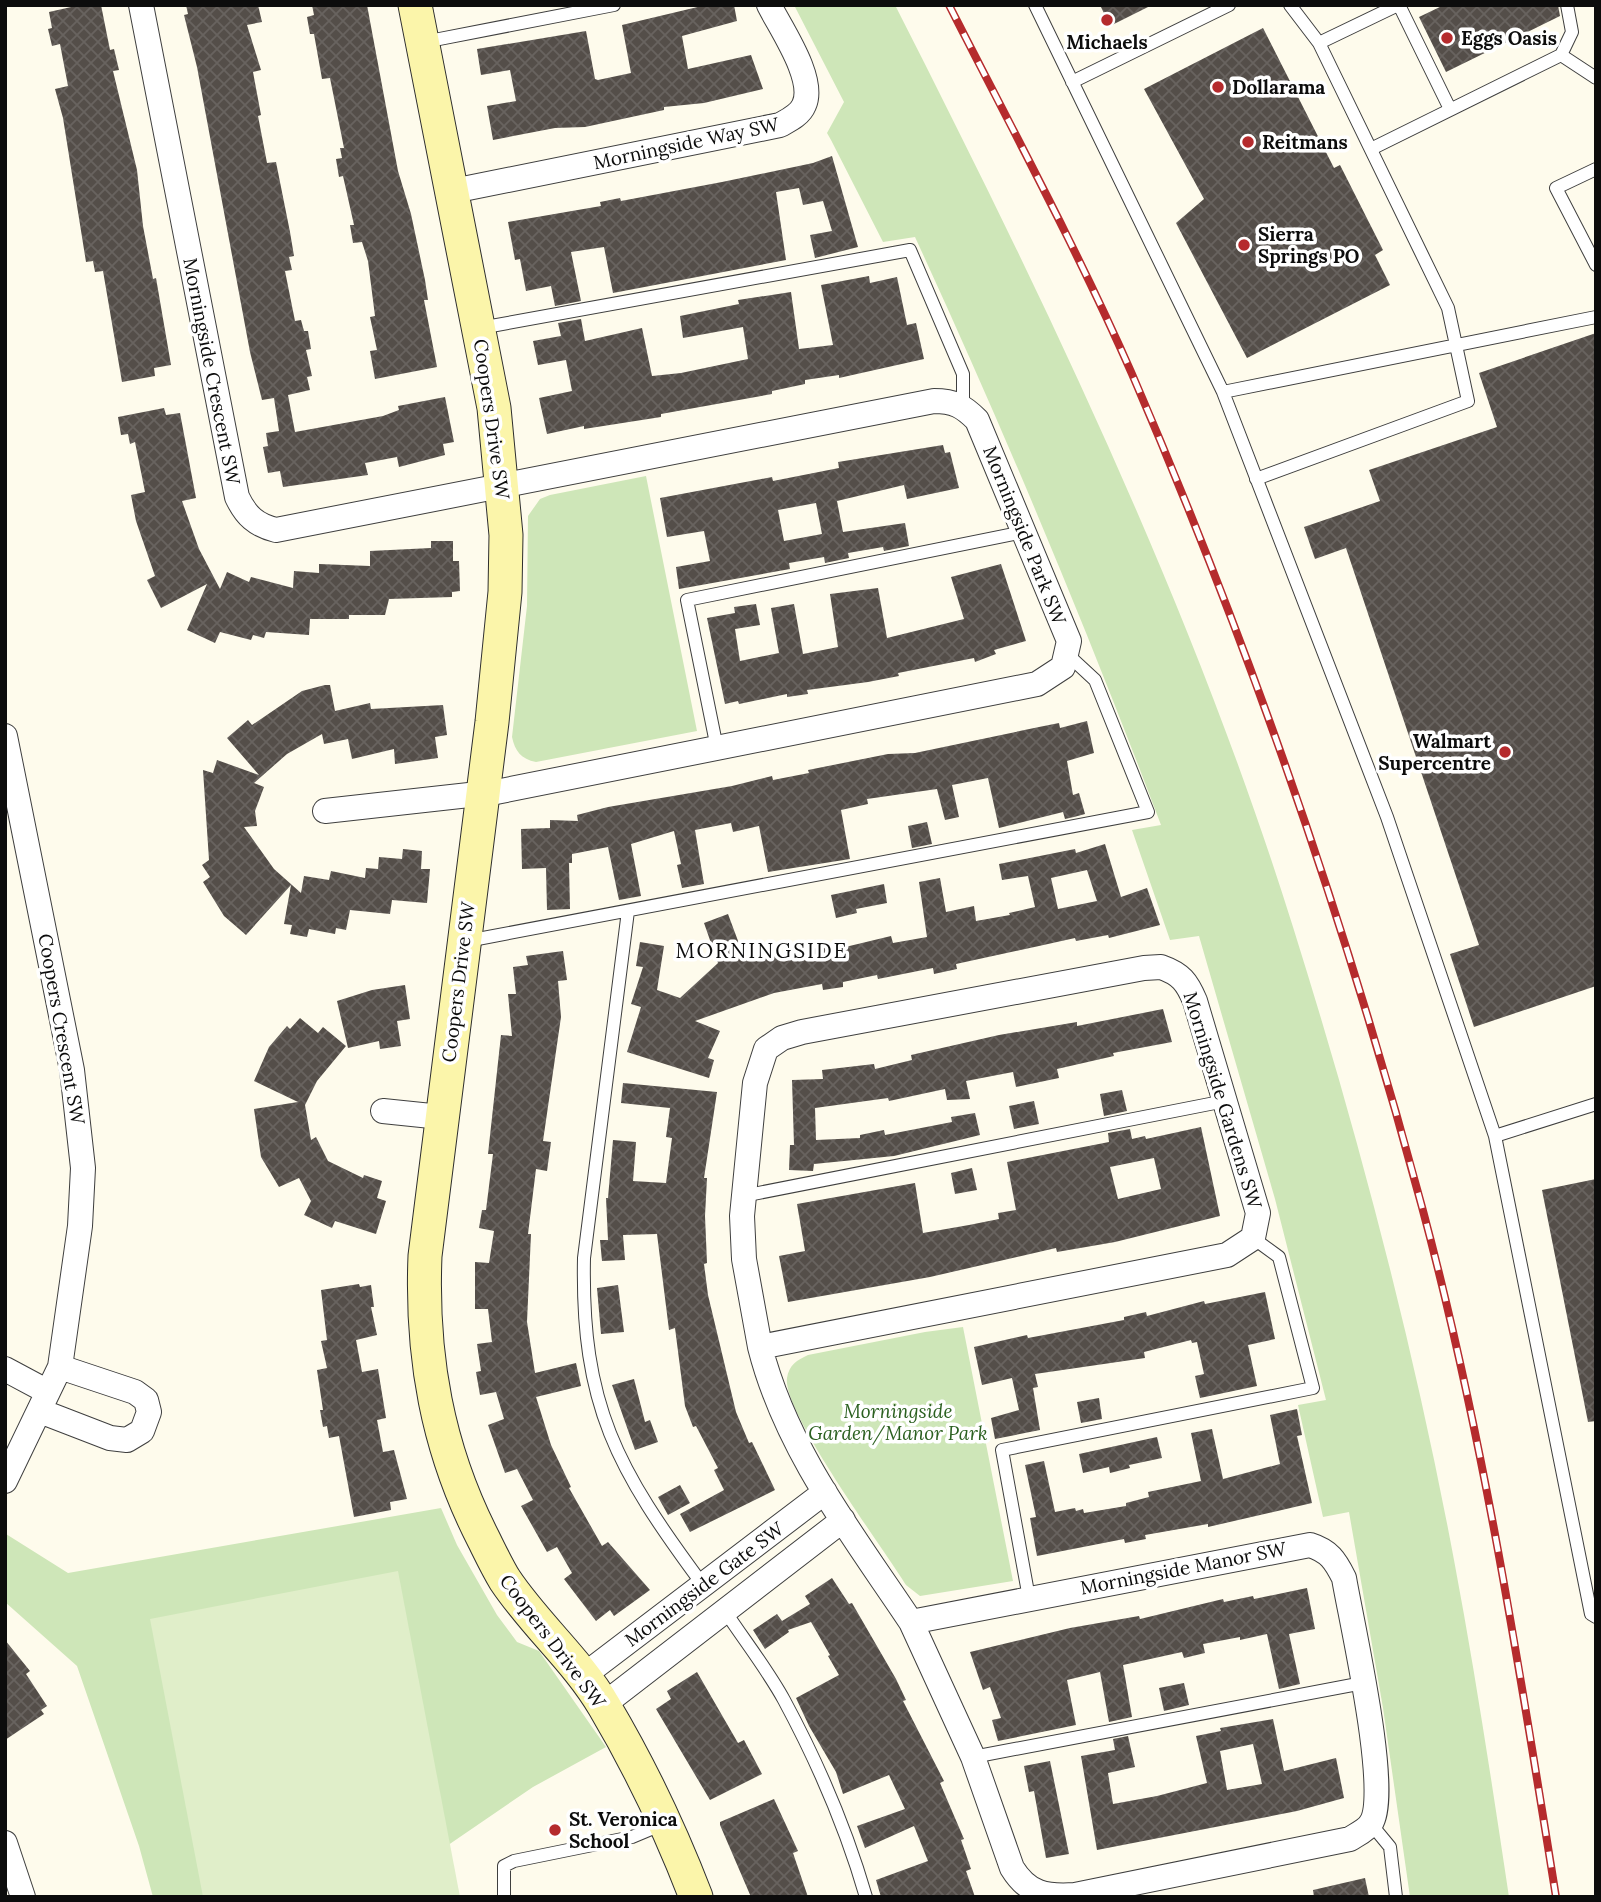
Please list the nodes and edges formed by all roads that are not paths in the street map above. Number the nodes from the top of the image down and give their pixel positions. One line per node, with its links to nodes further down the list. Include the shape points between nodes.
1 (141, 5): 26 (street, Morningside Crescent SW, via 237,497 245,513 254,522 276,530)
2 (415, 5): 10 (street, Coopers Drive SW)
3 (614, 5): 10 (lane)
4 (769, 5): 18 (street, Morningside Way SW, via 806,78 804,107 794,117 780,125)
5 (1035, 5): 14 (lane)
6 (1229, 5): 14 (lane)
7 (1290, 5): 11 (lane)
8 (1398, 5): 11 (lane); 15 (lane)
9 (1567, 5): 12 (lane, via 1572,32)
10 (423, 42): 18 (street, Coopers Drive SW)
11 (1320, 43): 16 (lane)
12 (1561, 55): 13 (lane); 15 (lane)
13 (1596, 78)
14 (1072, 82): 23 (lane)
15 (1450, 110): 16 (lane)
16 (1371, 149): 22 (lane, via 1448,308)
17 (1596, 169): 19 (lane, via 1556,188)
18 (453, 191): 21 (street, Coopers Drive SW)
19 (1596, 265)
20 (1596, 317): 22 (lane)
21 (480, 328): 24 (lane, via 909,250 963,374); 26 (street, Coopers Drive SW)
22 (1455, 343): 23 (lane); 25 (lane, via 1468,401)
23 (1223, 393): 25 (lane)
24 (963, 406): 26 (street, via 934,401); 27 (street, Morningside Park SW, via 977,420)
25 (1256, 479): 39 (lane, via 1387,817)
26 (503, 485): 31 (street, Coopers Drive SW, via 505,592)
27 (1024, 532): 28 (street, Morningside Park SW, via 1069,640); 30 (lane, via 687,600)
28 (1068, 655): 30 (street, via 1063,667 1037,684); 33 (lane, via 1095,680 1147,812)
29 (5, 736): 43 (street, Coopers Crescent SW, via 79,1113 83,1168 80,1226)
30 (717, 748): 31 (street)
31 (481, 794): 32 (street); 34 (street, Coopers Drive SW)
32 (325, 811)
33 (628, 911): 34 (lane); 49 (lane, via 584,1258 587,1356 616,1454 654,1519)
34 (463, 942): 38 (street, Coopers Drive SW)
35 (1225, 1101): 40 (lane); 40 (street, Morningside Gardens SW, via 1188,984 1178,973 1161,967 802,1032 766,1049 758,1067); 41 (street, Morningside Gardens SW, via 1258,1213)
36 (1596, 1104): 39 (lane)
37 (383, 1111): 38 (street)
38 (441, 1117): 54 (street, Coopers Drive SW, via 423,1292 432,1396 446,1450 470,1512 504,1579)
39 (1495, 1136): 52 (lane, via 1591,1614)
40 (743, 1196): 42 (street, Morningside Gardens SW, via 744,1259)
41 (1253, 1238): 42 (street, Morningside Gardens SW, via 1227,1255); 50 (lane, via 1279,1257 1313,1388 1002,1450)
42 (760, 1347): 47 (street, Morningside Gardens SW, via 785,1422)
43 (60, 1367): 45 (street, Coopers Crescent SW); 45 (street, via 135,1392 146,1400 149,1412 142,1431 127,1440 110,1438)
44 (5, 1369): 45 (street)
45 (44, 1401): 46 (street, Coopers Crescent SW)
46 (5, 1480)
47 (825, 1492): 48 (street); 49 (street, Morningside Gate SW)
48 (843, 1520): 51 (street, Morningside Gate SW); 53 (street)
49 (703, 1585): 54 (street, Morningside Gate SW)
50 (1029, 1598): 53 (street, Morningside Manor SW); 55 (street, Morningside Manor SW, via 1310,1545 1325,1549 1344,1578)
51 (725, 1611): 56 (street, Morningside Gate SW); 64 (lane, via 783,1698 822,1776 852,1847)
52 (1596, 1618)
53 (911, 1622): 57 (street)
54 (583, 1676): 56 (street, Coopers Drive SW)
55 (1363, 1684): 57 (lane); 59 (street, Morningside Manor SW, via 1378,1798)
56 (603, 1704): 58 (street, Coopers Drive SW)
57 (973, 1757): 59 (street, via 1012,1868 1021,1883 1037,1894 1075,1895 1337,1842)
58 (664, 1824): 62 (lane, via 632,1837 514,1861 505,1866); 63 (street, Coopers Drive SW)
59 (1371, 1824): 65 (lane, via 1390,1847)
60 (5, 1843): 61 (street)
61 (15, 1885)
62 (504, 1897)
63 (696, 1897)
64 (866, 1897)
65 (1396, 1897)

